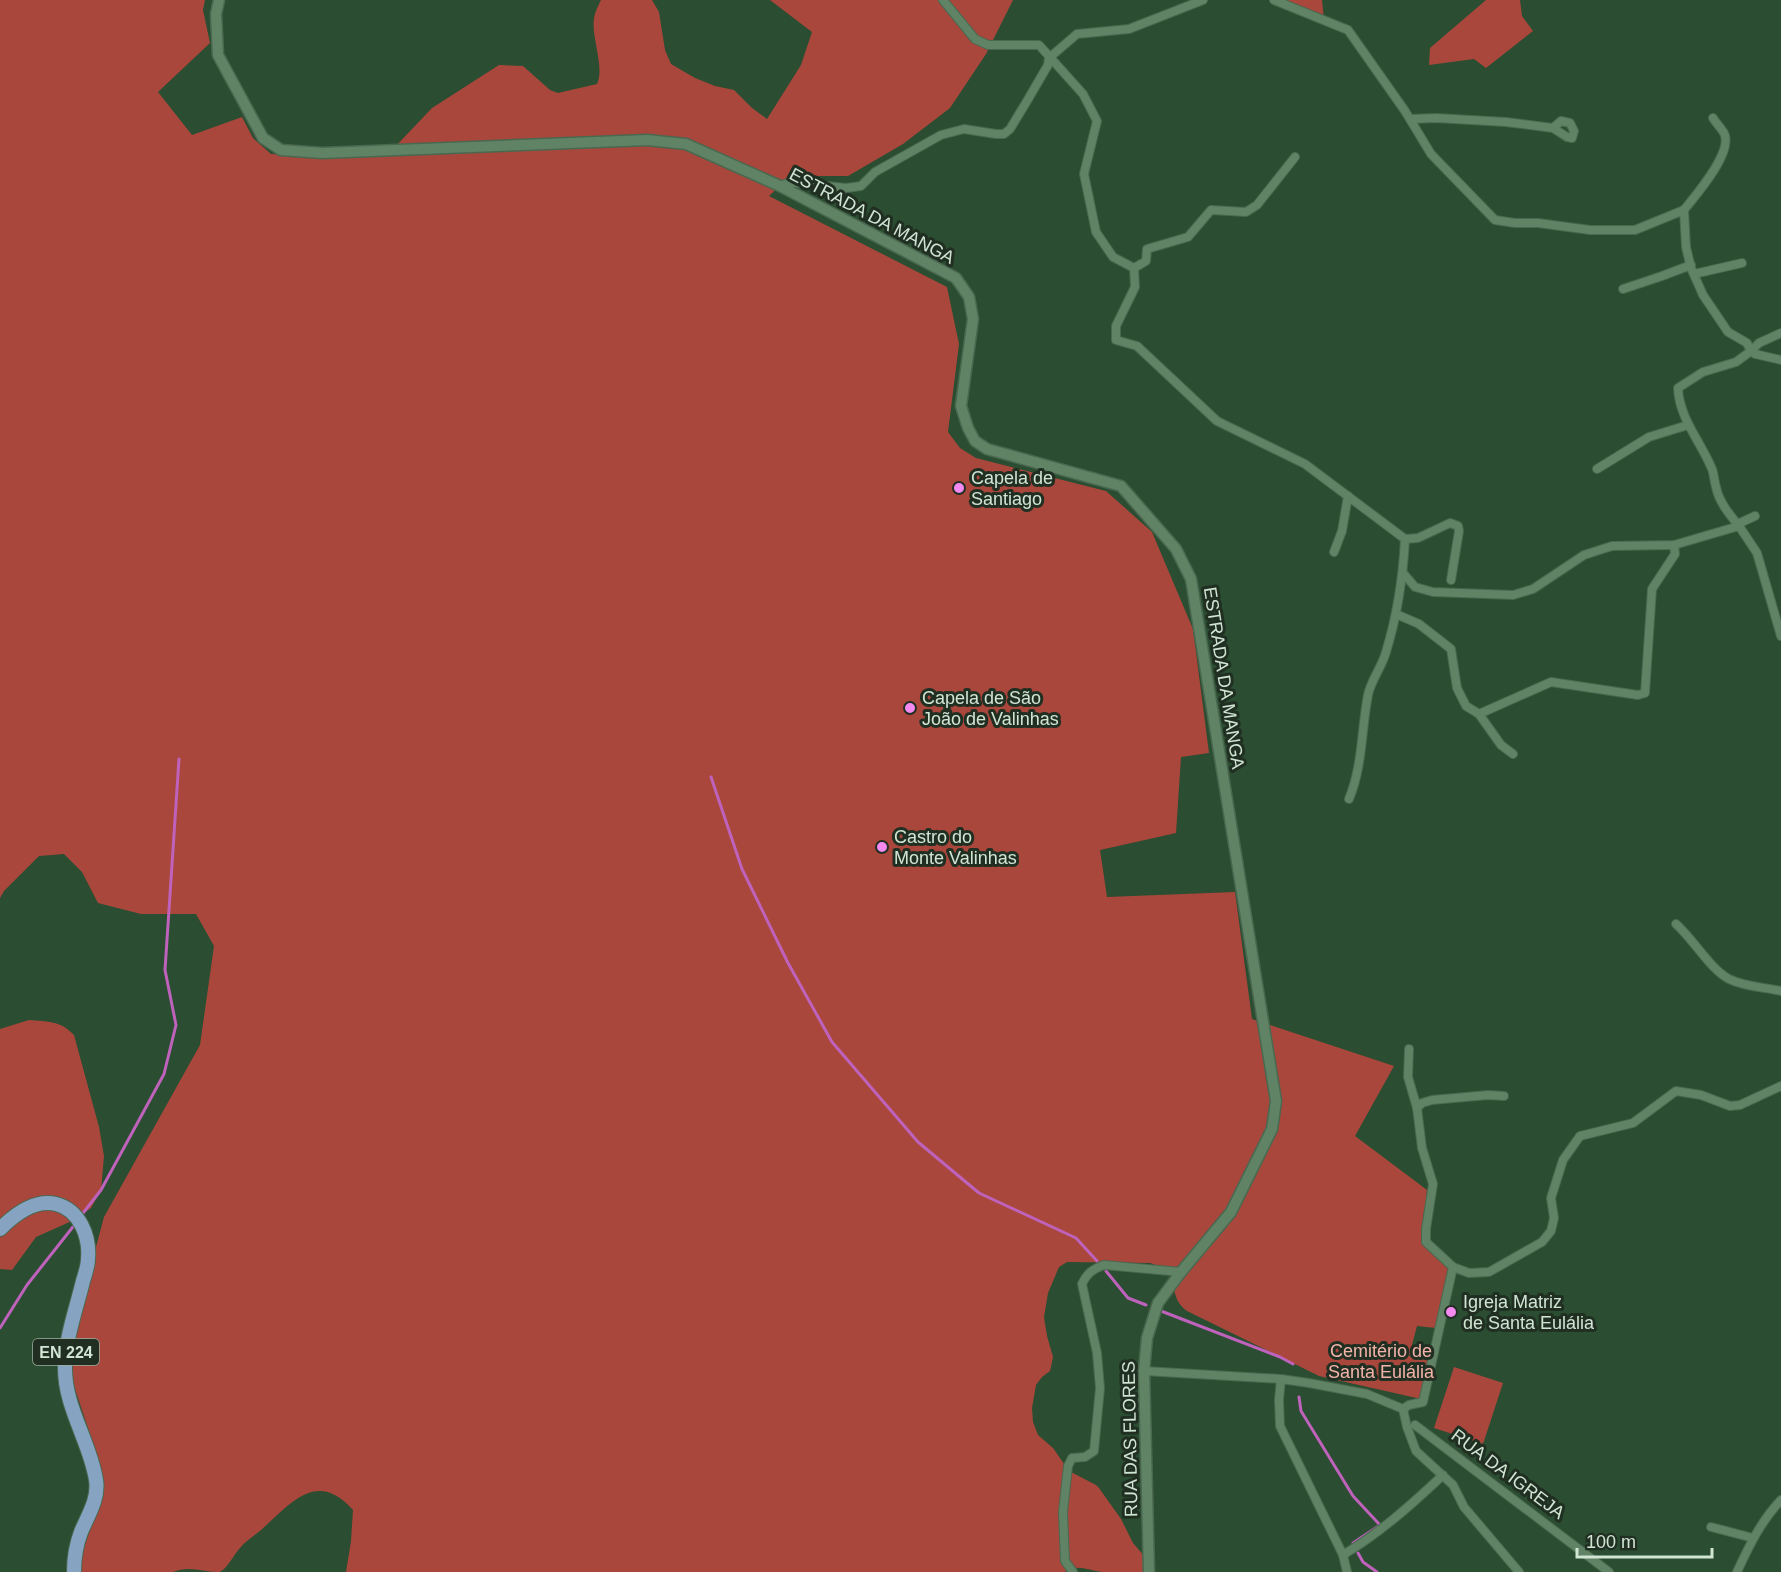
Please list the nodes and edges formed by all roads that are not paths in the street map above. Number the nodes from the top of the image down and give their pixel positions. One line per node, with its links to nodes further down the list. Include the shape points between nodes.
1 (219, 0): 10 (street, ESTRADA DA MANGA, via 218,55 263,138 281,150 322,153 647,140 686,144)
2 (943, 0): 5 (street, via 975,39 988,45 1039,45)
3 (1203, 0): 5 (street, via 1129,29 1077,34)
4 (1274, 0): 7 (street, via 1348,30)
5 (1050, 58): 10 (street, via 1028,101 1004,134 964,129 941,135 875,172 861,186); 14 (street, via 1083,94 1097,121 1084,174 1096,231 1113,257)
6 (1713, 118): 11 (street, via 1725,134 1725,144 1710,176)
7 (1410, 119): 8 (street, via 1479,120); 11 (street, via 1431,154 1495,220 1590,230 1635,230)
8 (1553, 128)
9 (1295, 157): 14 (street, via 1257,205 1246,212 1211,210 1188,237 1147,249 1146,261)
10 (780, 186): 36 (street, ESTRADA DA MANGA, via 956,278 969,297 973,319 961,406 975,441 987,449 1121,486 1176,549 1191,579)
11 (1684, 210): 13 (street)
12 (1742, 263): 15 (street)
13 (1691, 265): 15 (street); 16 (street)
14 (1134, 268): 22 (street, via 1135,287 1116,326 1116,340 1137,346 1217,421 1305,464)
15 (1694, 274): 18 (street, via 1728,332 1747,343)
16 (1623, 289)
17 (1781, 333): 18 (street)
18 (1751, 351): 19 (street); 20 (street, via 1736,362 1703,372 1678,388)
19 (1781, 360)
20 (1688, 425): 21 (street, via 1649,437); 24 (street, via 1713,470 1726,510)
21 (1596, 469)
22 (1348, 496): 25 (street); 27 (street)
23 (1755, 516): 24 (street)
24 (1739, 526): 26 (street); 31 (street, via 1756,553)
25 (1406, 539): 28 (street); 29 (street, via 1450,524 1458,526)
26 (1674, 545): 28 (street, via 1612,546 1584,555 1533,590 1514,595 1433,592 1415,587); 32 (street, via 1676,554 1652,589 1645,693 1551,682)
27 (1334, 552)
28 (1403, 573): 30 (street)
29 (1451, 580)
30 (1396, 614): 32 (street, via 1419,624 1451,649 1456,688 1466,706); 34 (street, via 1385,655 1368,692 1357,780)
31 (1781, 636)
32 (1479, 714): 33 (street, via 1501,745)
33 (1513, 754)
34 (1349, 799)
35 (1676, 924): 37 (street, via 1729,979)
36 (1257, 985): 44 (street, RUA DAS FLORES, via 1276,1101 1272,1129 1231,1212)
37 (1781, 991)
38 (1409, 1049): 41 (street, via 1408,1077)
39 (1781, 1086): 43 (street, via 1730,1106 1676,1091 1632,1124 1580,1136 1563,1160 1551,1198 1551,1231 1542,1242 1489,1272 1469,1273)
40 (1504, 1096): 41 (street, via 1432,1100)
41 (1417, 1108): 43 (street, via 1422,1148 1433,1184 1426,1242)
42 (0, 1229): 54 (main road, EN 224, via 19,1212 56,1204 70,1210 82,1224 87,1239 88,1258 64,1365 66,1388 96,1482 94,1506 74,1554)
43 (1453, 1267): 47 (street, via 1423,1402)
44 (1181, 1272): 45 (street, RUA DAS FLORES, via 1158,1303 1147,1338); 55 (street, via 1104,1265 1094,1268 1082,1284 1097,1353 1100,1388 1094,1451 1072,1458 1068,1466 1063,1512 1065,1562)
45 (1144, 1371): 46 (street); 56 (street, RUA DAS FLORES)
46 (1281, 1379): 47 (street, via 1367,1394); 53 (street, via 1280,1425)
47 (1403, 1409): 49 (street, via 1416,1451)
48 (1415, 1425): 59 (street, RUA DA IGREJA)
49 (1443, 1475): 53 (street, via 1384,1528); 58 (street, via 1464,1507)
50 (1781, 1500): 52 (street)
51 (1711, 1527): 52 (street)
52 (1753, 1538): 60 (street)
53 (1343, 1555): 57 (street)
54 (74, 1572)
55 (1073, 1572)
56 (1149, 1572)
57 (1347, 1572)
58 (1519, 1572)
59 (1609, 1572)
60 (1737, 1572)

